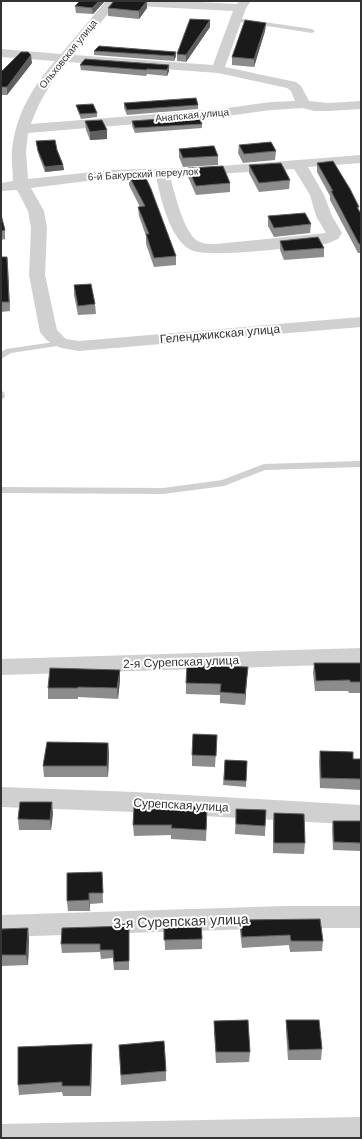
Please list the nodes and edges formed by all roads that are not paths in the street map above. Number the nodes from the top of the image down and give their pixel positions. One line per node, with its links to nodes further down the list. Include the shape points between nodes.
1 (112, 1): 7 (street, Ольховская улица)
2 (117, 1): 3 (street)
3 (243, 4): 4 (street)
4 (236, 20): 5 (lane); 8 (street)
5 (312, 31)
6 (1, 53): 7 (street)
7 (64, 58): 8 (street); 11 (street, Ольховская улица, via 42,85)
8 (218, 69): 9 (street, via 291,85)
9 (304, 104): 10 (street, Анапская улица, via 314,107); 11 (street, Анапская улица)
10 (361, 105)
11 (22, 129): 15 (street, Ольховская улица, via 19,152)
12 (361, 158): 13 (street, 6-й Бакурский переулок)
13 (298, 163): 14 (street, 6-й Бакурский переулок); 14 (street, via 317,195 324,216 334,233 326,239 216,249 196,246 180,229)
14 (162, 173): 15 (street, 6-й Бакурский переулок, via 111,174)
15 (22, 184): 16 (street, 6-й Бакурский переулок); 18 (street, Ольховская улица, via 37,217 37,275 49,332)
16 (1, 187)
17 (361, 322): 18 (street, Геленджикская улица, via 79,346)
18 (61, 343): 19 (lane, via 9,351)
19 (1, 356)
20 (1, 394): 21 (lane)
21 (1, 397)
22 (361, 464): 23 (lane, via 264,467 224,483 163,491)
23 (1, 490)
24 (361, 656): 25 (street, 2-я Сурепская улица)
25 (1, 667)
26 (1, 797): 27 (street, Сурепская улица)
27 (361, 815)
28 (361, 917): 29 (street, 3-я Сурепская улица)
29 (1, 926)
30 (361, 1131): 31 (street)
31 (1, 1138)

